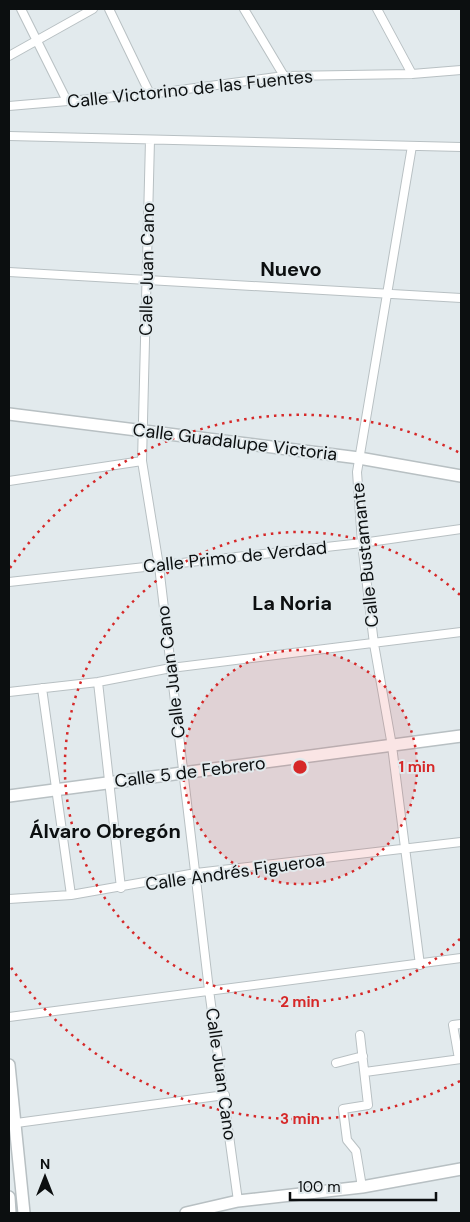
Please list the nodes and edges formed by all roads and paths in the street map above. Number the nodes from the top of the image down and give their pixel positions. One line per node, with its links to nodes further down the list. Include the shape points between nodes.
1 (21, 9): 6 (street)
2 (94, 9): 6 (street)
3 (109, 9): 11 (street)
4 (244, 9): 10 (street)
5 (377, 9): 9 (street)
6 (36, 39): 7 (street); 12 (street)
7 (9, 56)
8 (461, 70): 9 (street, Calle Victorino de las Fuentes)
9 (412, 74): 10 (street, Calle Victorino de las Fuentes)
10 (284, 76): 11 (street, Calle Victorino de las Fuentes)
11 (150, 94): 12 (street, Calle Victorino de las Fuentes)
12 (67, 101): 13 (street, Calle Victorino de las Fuentes)
13 (9, 106)
14 (9, 136): 15 (street)
15 (150, 140): 16 (street); 19 (street, Calle Juan Cano)
16 (412, 146): 17 (street); 20 (street, Calle Bustamante)
17 (461, 146)
18 (9, 272): 19 (street)
19 (146, 279): 20 (street); 23 (street, Calle Juan Cano)
20 (386, 294): 21 (street); 24 (street, Calle Bustamante)
21 (461, 298)
22 (9, 414): 23 (street, Calle Guadalupe Victoria)
23 (143, 430): 24 (street, Calle Guadalupe Victoria); 25 (street, Calle Juan Cano)
24 (359, 458): 26 (street, Calle Guadalupe Victoria); 29 (street, Calle Bustamante)
25 (142, 461): 27 (street); 30 (street, Calle Juan Cano)
26 (461, 476)
27 (9, 481)
28 (461, 530): 29 (street, Calle Primo de Verdad)
29 (362, 543): 30 (street, Calle Primo de Verdad); 33 (street, Calle Bustamante)
30 (158, 566): 31 (street, Calle Primo de Verdad); 34 (street, Calle Juan Cano)
31 (9, 582)
32 (461, 632): 33 (street)
33 (374, 644): 34 (street); 39 (street, Calle Bustamante)
34 (171, 668): 35 (street); 40 (street, Calle Juan Cano)
35 (98, 682): 36 (street); 41 (street)
36 (42, 688): 37 (street); 42 (street)
37 (9, 692)
38 (461, 736): 39 (street, Calle 5 de Febrero)
39 (392, 746): 40 (street, Calle 5 de Febrero); 45 (street, Calle Bustamante)
40 (182, 773): 41 (street, Calle 5 de Febrero); 46 (street, Calle Juan Cano)
41 (110, 782): 42 (street, Calle 5 de Febrero); 47 (street)
42 (56, 788): 43 (street, Calle 5 de Febrero); 48 (street)
43 (9, 796)
44 (461, 842): 45 (street, Calle Andrés Figueroa)
45 (405, 850): 46 (street, Calle Andrés Figueroa); 51 (street, Calle Bustamante)
46 (196, 873): 47 (street, Calle Andrés Figueroa); 52 (street, Calle Juan Cano)
47 (121, 888): 48 (street, Calle Andrés Figueroa)
48 (71, 896): 49 (street, Calle Andrés Figueroa)
49 (9, 899)
50 (461, 958): 51 (street)
51 (420, 965): 52 (street)
52 (209, 990): 53 (street); 61 (street, Calle Juan Cano)
53 (9, 1017)
54 (457, 1025): 57 (street)
55 (360, 1035): 56 (street)
56 (363, 1056): 58 (street); 60 (street)
57 (460, 1059): 60 (street)
58 (336, 1063)
59 (9, 1065): 62 (street)
60 (365, 1072): 64 (street, via 368,1105 343,1109 347,1140 356,1151)
61 (225, 1095): 62 (street); 66 (street, Calle Juan Cano)
62 (12, 1123): 68 (street)
63 (461, 1169): 64 (street)
64 (362, 1187): 66 (street)
65 (9, 1197): 67 (street)
66 (238, 1201): 69 (street)
67 (10, 1213)
68 (24, 1213)
69 (186, 1213)

